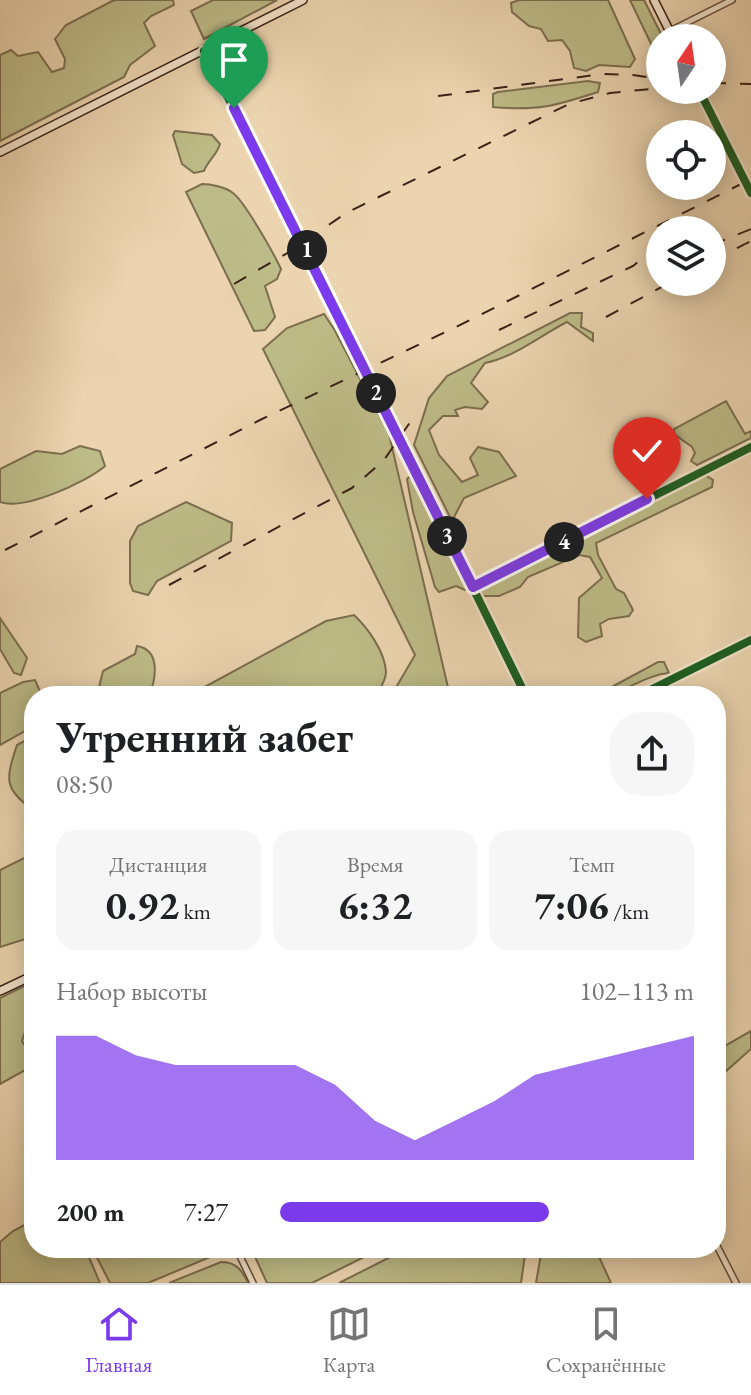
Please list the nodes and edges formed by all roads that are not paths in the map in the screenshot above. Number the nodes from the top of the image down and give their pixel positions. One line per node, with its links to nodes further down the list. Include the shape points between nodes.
1 (303, 0): 6 (main road)
2 (654, 0): 4 (main road)
3 (732, 0): 5 (street)
4 (666, 24)
5 (689, 24)
6 (204, 51): 8 (main road); 11 (street)
7 (706, 104): 9 (main road)
8 (0, 152)
9 (751, 193)
10 (751, 447): 11 (street)
11 (473, 587): 13 (street)
12 (751, 640): 14 (main road)
13 (521, 686)
14 (658, 686)
15 (24, 980): 16 (main road)
16 (0, 991)
17 (241, 1258): 19 (street)
18 (723, 1258): 20 (street)
19 (253, 1283)
20 (736, 1283)

